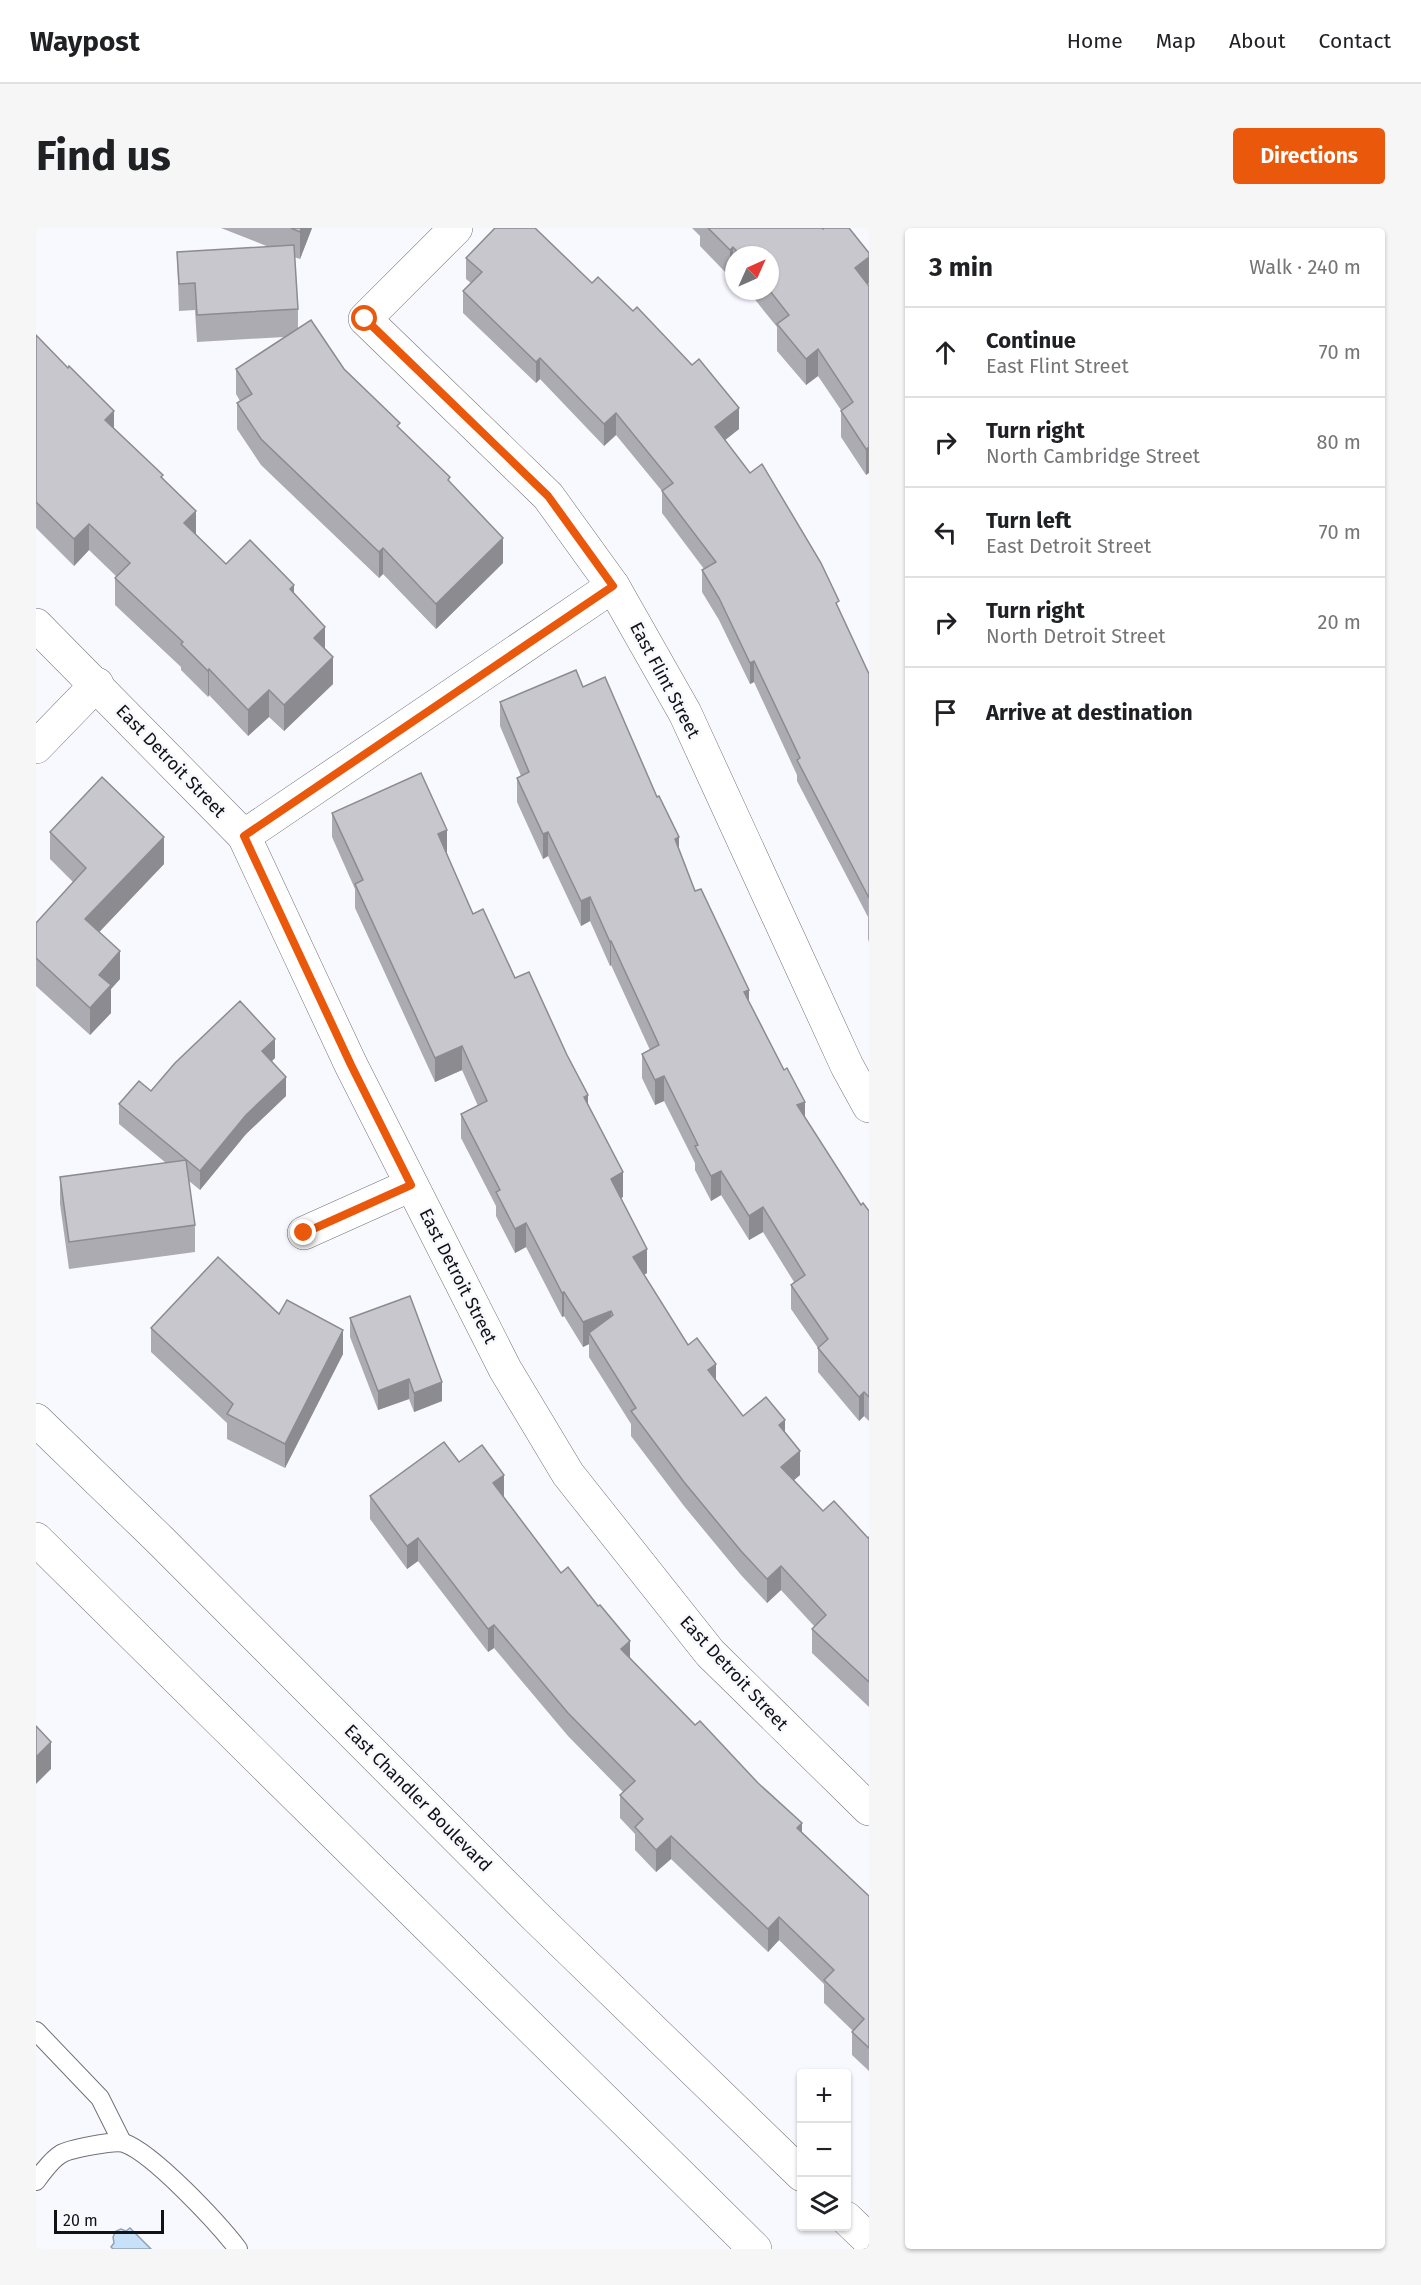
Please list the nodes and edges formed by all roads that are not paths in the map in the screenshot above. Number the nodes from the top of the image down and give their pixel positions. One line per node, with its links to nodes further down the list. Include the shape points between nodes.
1 (456, 228): 2 (street, East Flint Street, via 365,319 548,496)
2 (613, 586): 6 (street); 7 (street, East Flint Street, via 685,713)
3 (36, 625): 4 (street, East Detroit Street)
4 (97, 684): 5 (street); 6 (street, East Detroit Street)
5 (36, 747)
6 (244, 836): 8 (street, East Detroit Street)
7 (869, 1106)
8 (411, 1185): 9 (street); 12 (street, East Detroit Street, via 505,1369 568,1474 710,1653)
9 (304, 1233)
10 (36, 1420): 15 (street, East Chandler Boulevard)
11 (36, 1539): 20 (street)
12 (869, 1809)
13 (36, 2031): 14 (lane, via 100,2098)
14 (122, 2142): 16 (lane, via 61,2154); 19 (lane, via 150,2159)
15 (797, 2171)
16 (36, 2181)
17 (851, 2223): 18 (street)
18 (869, 2240)
19 (238, 2249)
20 (755, 2249)

